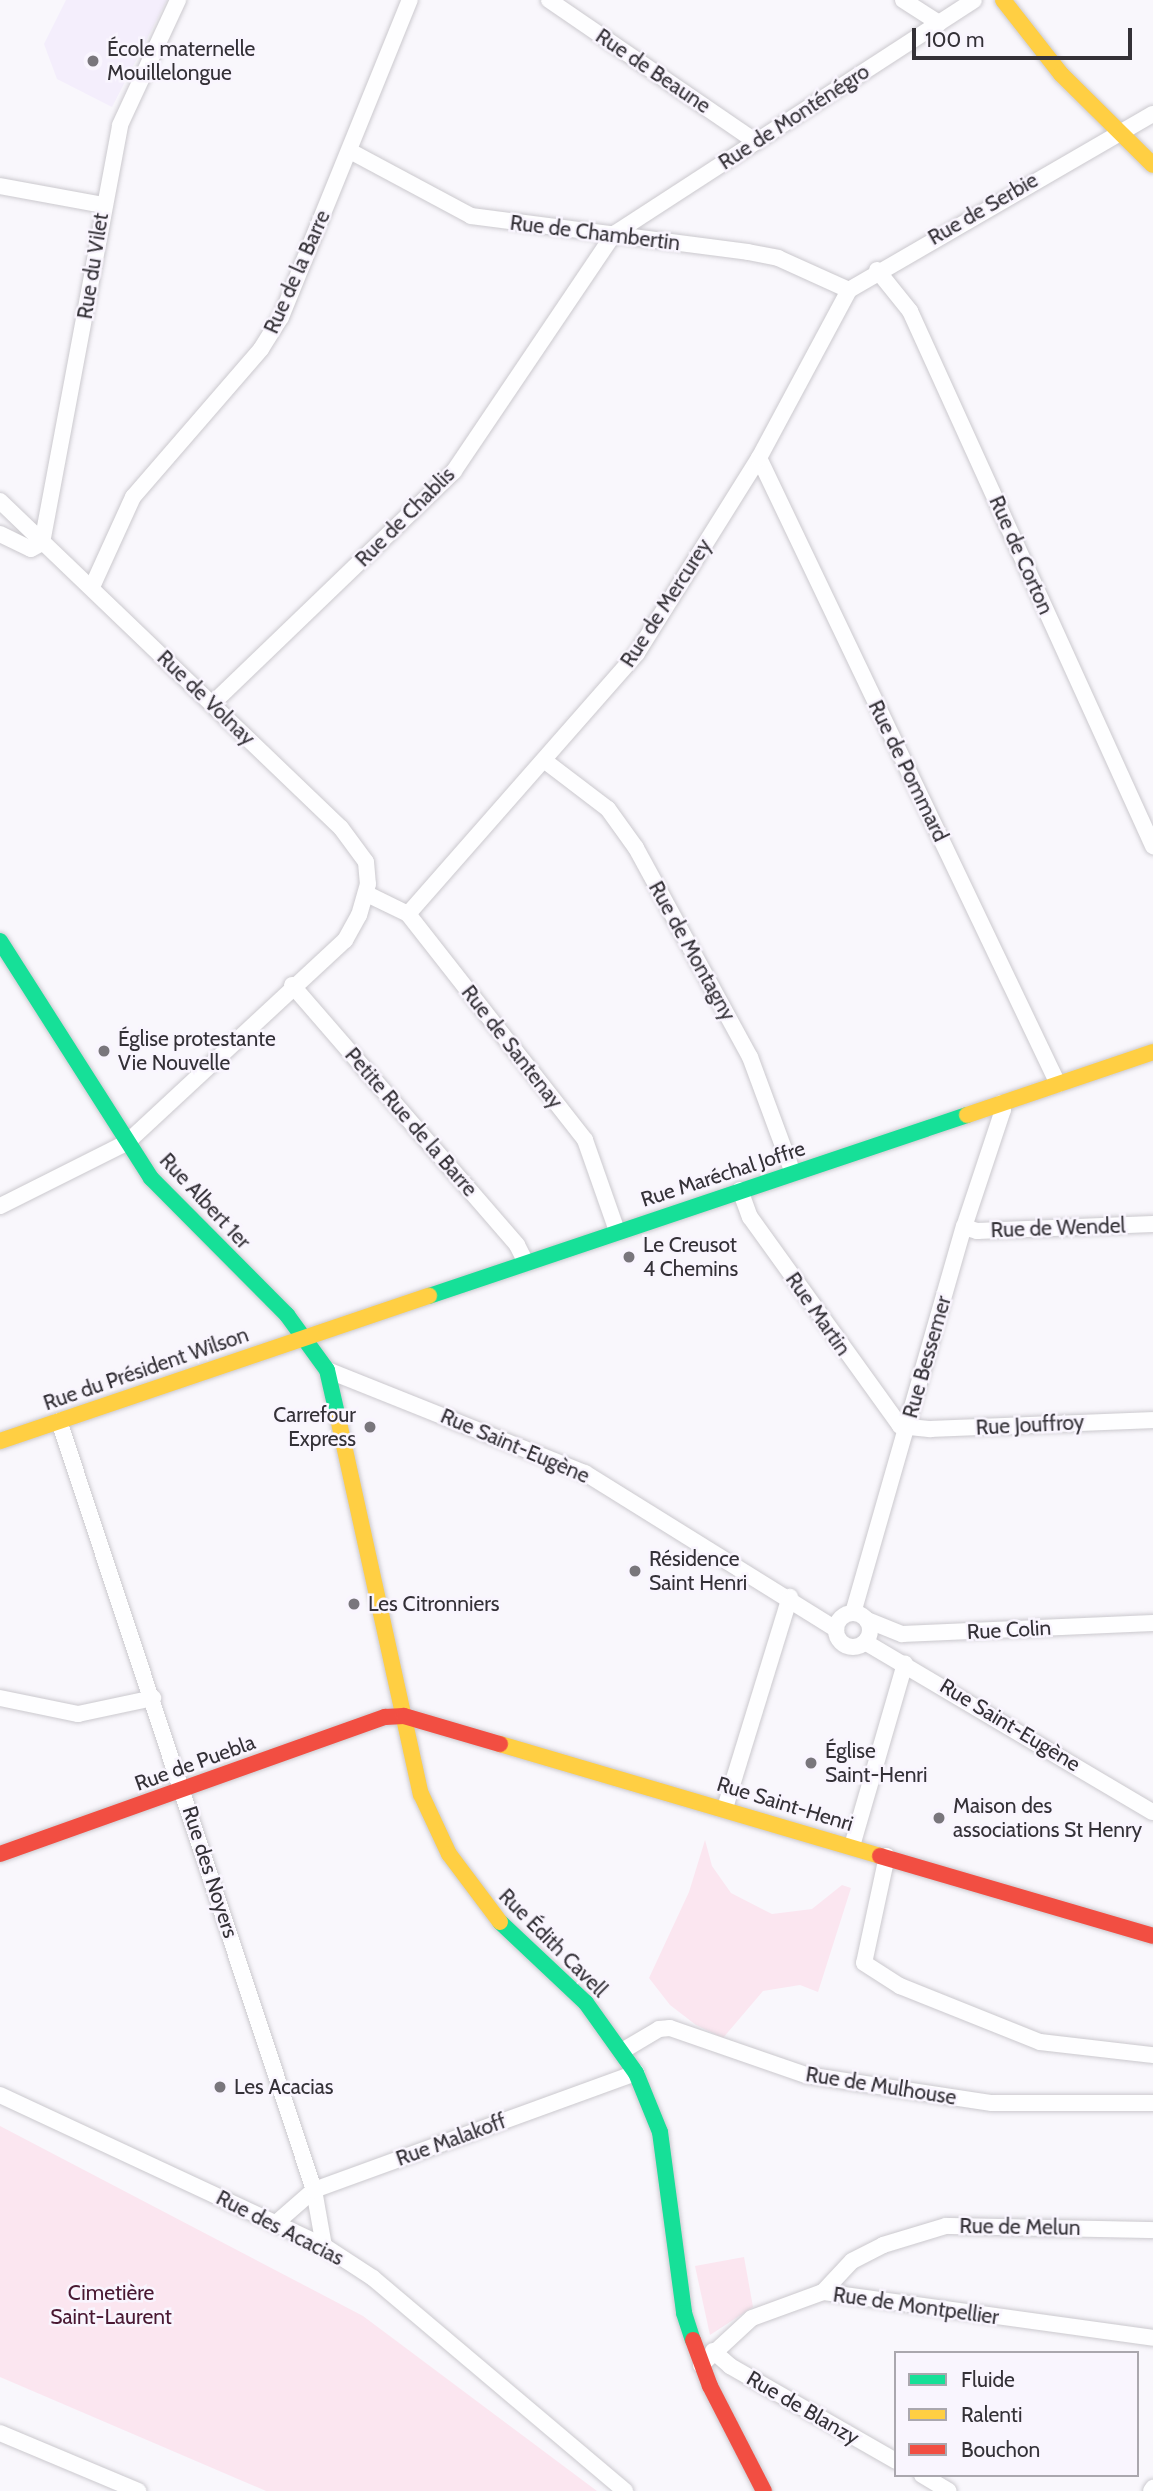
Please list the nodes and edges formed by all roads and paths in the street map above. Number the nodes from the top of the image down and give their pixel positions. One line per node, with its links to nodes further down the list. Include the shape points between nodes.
1 (177, 0): 14 (street, Rue du Vilet, via 120,125)
2 (410, 0): 11 (street, Rue de la Barre)
3 (549, 0): 10 (street, Rue de Beaune)
4 (903, 0): 7 (street)
5 (974, 0): 7 (street, Rue de Monténégro)
6 (1003, 0): 9 (street, via 1061,74)
7 (939, 23): 10 (street, Rue de Monténégro)
8 (1153, 114): 9 (street, Rue de Serbie)
9 (1120, 136): 12 (street); 16 (street, Rue de Serbie, via 1105,139)
10 (756, 142): 15 (street, Rue de Monténégro)
11 (350, 150): 15 (street, Rue de Chambertin, via 471,216); 22 (street, Rue de la Barre, via 281,317 261,349 133,497)
12 (1153, 165)
13 (0, 186): 14 (street)
14 (104, 205): 21 (street, Rue du Vilet)
15 (614, 234): 17 (street, Rue de Chambertin, via 768,256); 23 (street, Rue de Chablis, via 453,471)
16 (877, 270): 17 (street, Rue de Serbie); 25 (street, Rue de Corton, via 910,311)
17 (849, 290): 18 (street, Rue de Mercurey)
18 (759, 458): 24 (street, Rue de Mercurey, via 637,653); 31 (street, Rue de Pommard)
19 (0, 501): 21 (street, Rue de Volnay)
20 (0, 534): 21 (street, via 31,549)
21 (42, 543): 22 (street, Rue de Volnay)
22 (92, 587): 23 (street, Rue de Volnay)
23 (212, 704): 26 (street, Rue de Volnay, via 358,848 366,862)
24 (545, 761): 27 (street, Rue de Mercurey); 34 (street, Rue de Montagny, via 608,810 636,848 750,1056)
25 (1153, 846)
26 (367, 894): 27 (street, Rue de Santenay); 29 (street, Rue de Volnay, via 345,940)
27 (408, 914): 39 (street, Rue de Santenay, via 585,1140)
28 (2, 949): 33 (street, Rue Albert 1er)
29 (292, 985): 33 (street, Rue de Volnay); 40 (street, Petite Rue de la Barre, via 517,1245)
30 (1153, 1052): 31 (street, Rue Maréchal Joffre)
31 (1058, 1084): 32 (street, Rue Maréchal Joffre)
32 (1001, 1103): 34 (street, Rue Maréchal Joffre); 38 (street, Rue Bessemer, via 1003,1110)
33 (128, 1142): 36 (street, Rue de Volnay); 41 (street, Rue Albert 1er, via 161,1191)
34 (793, 1173): 35 (street, Rue Maréchal Joffre)
35 (740, 1190): 39 (street, Rue Maréchal Joffre); 45 (street, Rue Martin, via 750,1217 889,1416)
36 (0, 1206)
37 (1153, 1224): 38 (street, Rue de Wendel, via 976,1231)
38 (964, 1227): 45 (street, Rue Bessemer)
39 (617, 1231): 40 (street, Rue Maréchal Joffre)
40 (526, 1263): 41 (street, Rue Maréchal Joffre)
41 (306, 1336): 42 (street, Rue Édith Cavell); 44 (street, Rue du Président Wilson)
42 (327, 1370): 47 (street, Rue Saint-Eugène, via 559,1460); 55 (street, Rue Édith Cavell)
43 (1153, 1420): 45 (street, Rue Jouffroy)
44 (59, 1421): 46 (street, Rue du Président Wilson); 54 (street, Rue des Noyers)
45 (907, 1428): 48 (street, Rue Bessemer)
46 (0, 1441)
47 (790, 1597): 50 (street, Rue Saint-Eugène); 57 (street)
48 (860, 1616): 49 (street, Rue Colin, via 902,1634); 50 (street, via 842,1617); 51 (street, via 870,1631)
49 (1153, 1623)
50 (836, 1629): 51 (street, via 848,1646)
51 (865, 1642): 52 (street, Rue Saint-Eugène)
52 (905, 1664): 58 (street, Rue Saint-Eugène); 59 (street)
53 (0, 1698): 54 (street, via 78,1714)
54 (153, 1698): 56 (street, Rue des Noyers)
55 (404, 1716): 56 (street, Rue de Puebla, via 385,1717); 57 (street, Rue Saint-Henri); 63 (street, Rue Édith Cavell, via 421,1794 449,1854 503,1926 586,2003)
56 (183, 1790): 60 (street, Rue de Puebla); 68 (street, Rue des Noyers)
57 (725, 1808): 59 (street, Rue Saint-Henri)
58 (1153, 1812)
59 (852, 1846): 61 (street, Rue Saint-Henri)
60 (0, 1854)
61 (887, 1856): 62 (street, Rue Saint-Henri); 64 (street, via 864,1963 900,1986 1040,2042)
62 (1153, 1936)
63 (622, 2051): 65 (street, Rue Édith Cavell); 67 (street, Rue de Mulhouse, via 659,2029 670,2028 806,2076 992,2102)
64 (1153, 2055)
65 (636, 2073): 68 (street, Rue Malakoff); 75 (street, Rue Édith Cavell, via 660,2132 684,2313)
66 (0, 2095): 69 (street, Rue des Acacias)
67 (1153, 2103)
68 (314, 2190): 69 (street, Rue Malakoff); 71 (street, Rue des Noyers)
69 (275, 2224): 71 (street, Rue des Acacias)
70 (1153, 2230): 72 (street, Rue de Melun, via 946,2226 883,2245 852,2260)
71 (324, 2246): 80 (street, Rue des Acacias, via 373,2278)
72 (823, 2292): 73 (street, Rue de Montpellier); 74 (street, Rue de Montpellier, via 752,2318)
73 (1153, 2338)
74 (713, 2351): 75 (street, Rue de Montpellier); 77 (street, Rue de Blanzy)
75 (701, 2365): 81 (street, Rue Édith Cavell)
76 (0, 2433): 79 (street)
77 (894, 2460)
78 (925, 2477): 82 (street)
79 (138, 2491)
80 (625, 2491)
81 (764, 2491)
82 (949, 2491)

